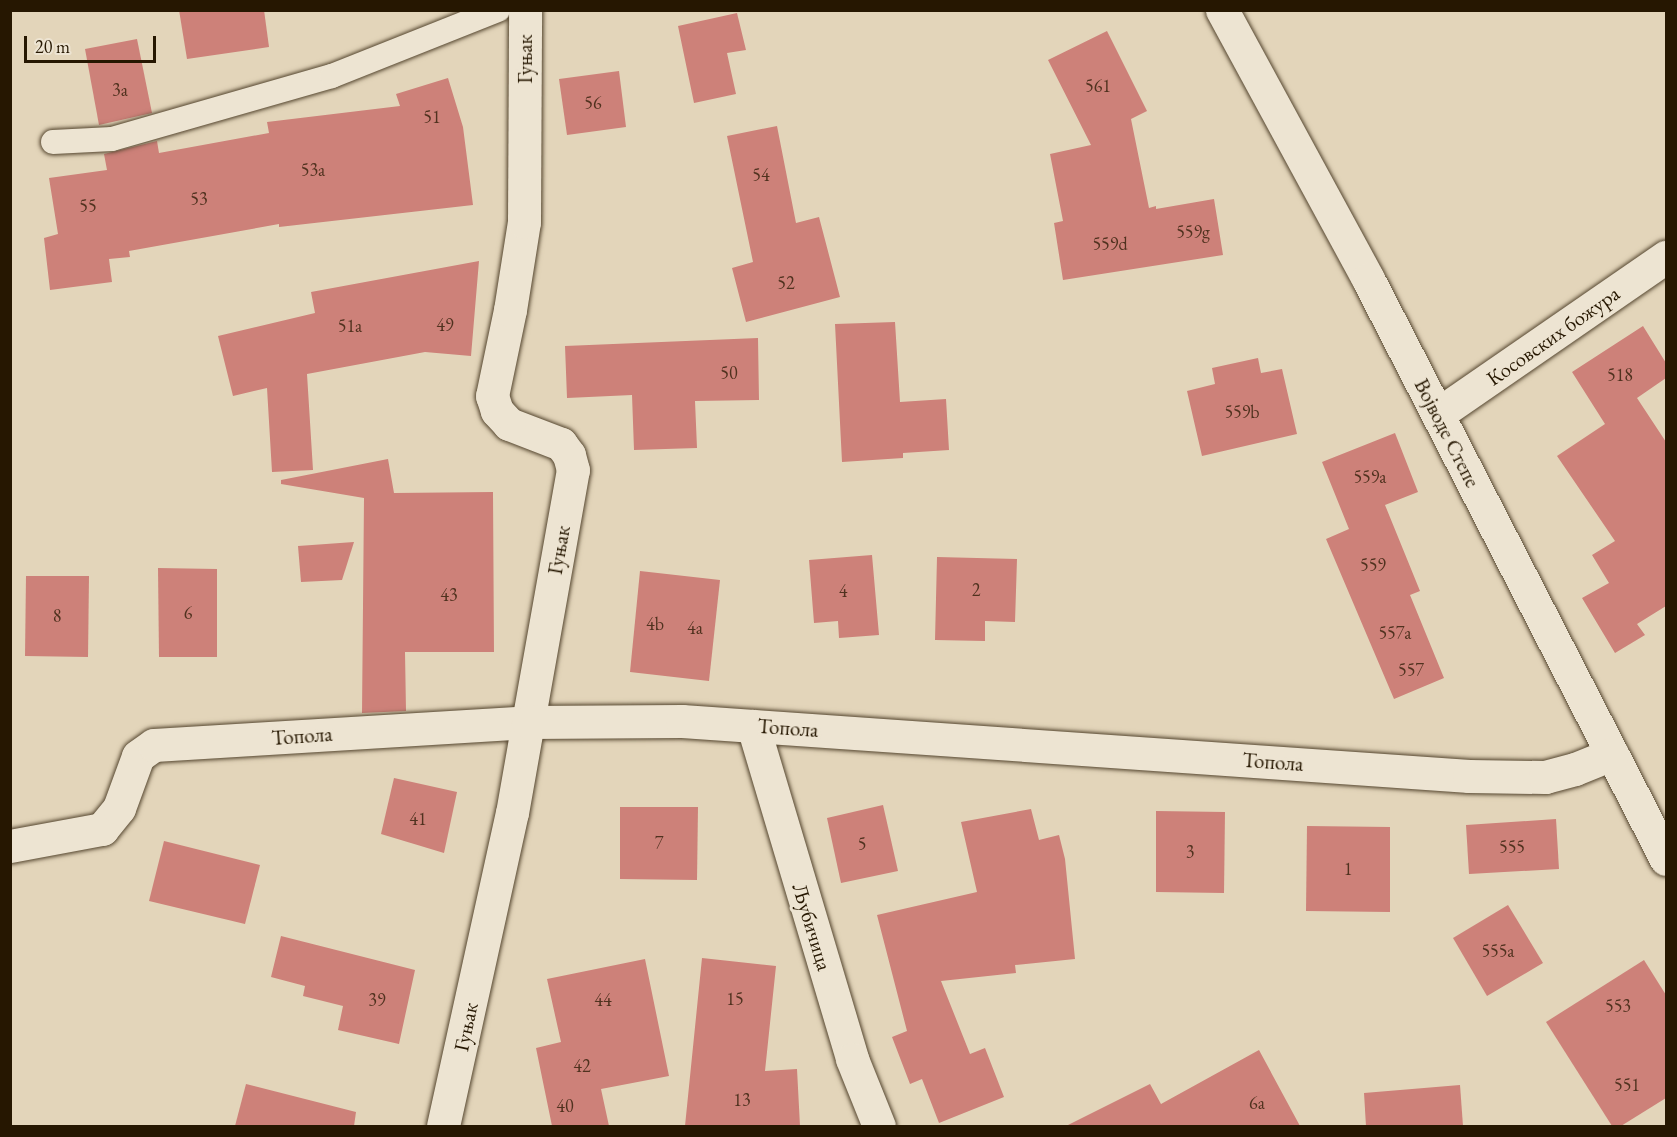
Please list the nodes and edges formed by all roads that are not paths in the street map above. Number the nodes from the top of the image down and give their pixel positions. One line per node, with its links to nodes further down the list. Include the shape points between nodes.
1 (498, 10): 4 (lane, via 332,76 112,139)
2 (525, 10): 7 (street, Гуњак, via 524,222 492,396 497,411 509,424 561,444 573,470)
3 (1222, 10): 6 (street, Војводе Степе)
4 (53, 142)
5 (1666, 257): 6 (street, Косовских божура)
6 (1438, 414): 9 (street, Војводе Степе)
7 (528, 722): 8 (street, Топола, via 682,721); 10 (street, Топола, via 154,745 138,756 119,808 102,829); 12 (street, Гуњак, via 512,813)
8 (753, 726): 9 (street, Топола, via 1469,776 1545,777); 13 (street, Љубичица, via 852,1059)
9 (1612, 754): 11 (street, Војводе Степе)
10 (10, 846)
11 (1666, 859)
12 (443, 1126)
13 (879, 1126)

